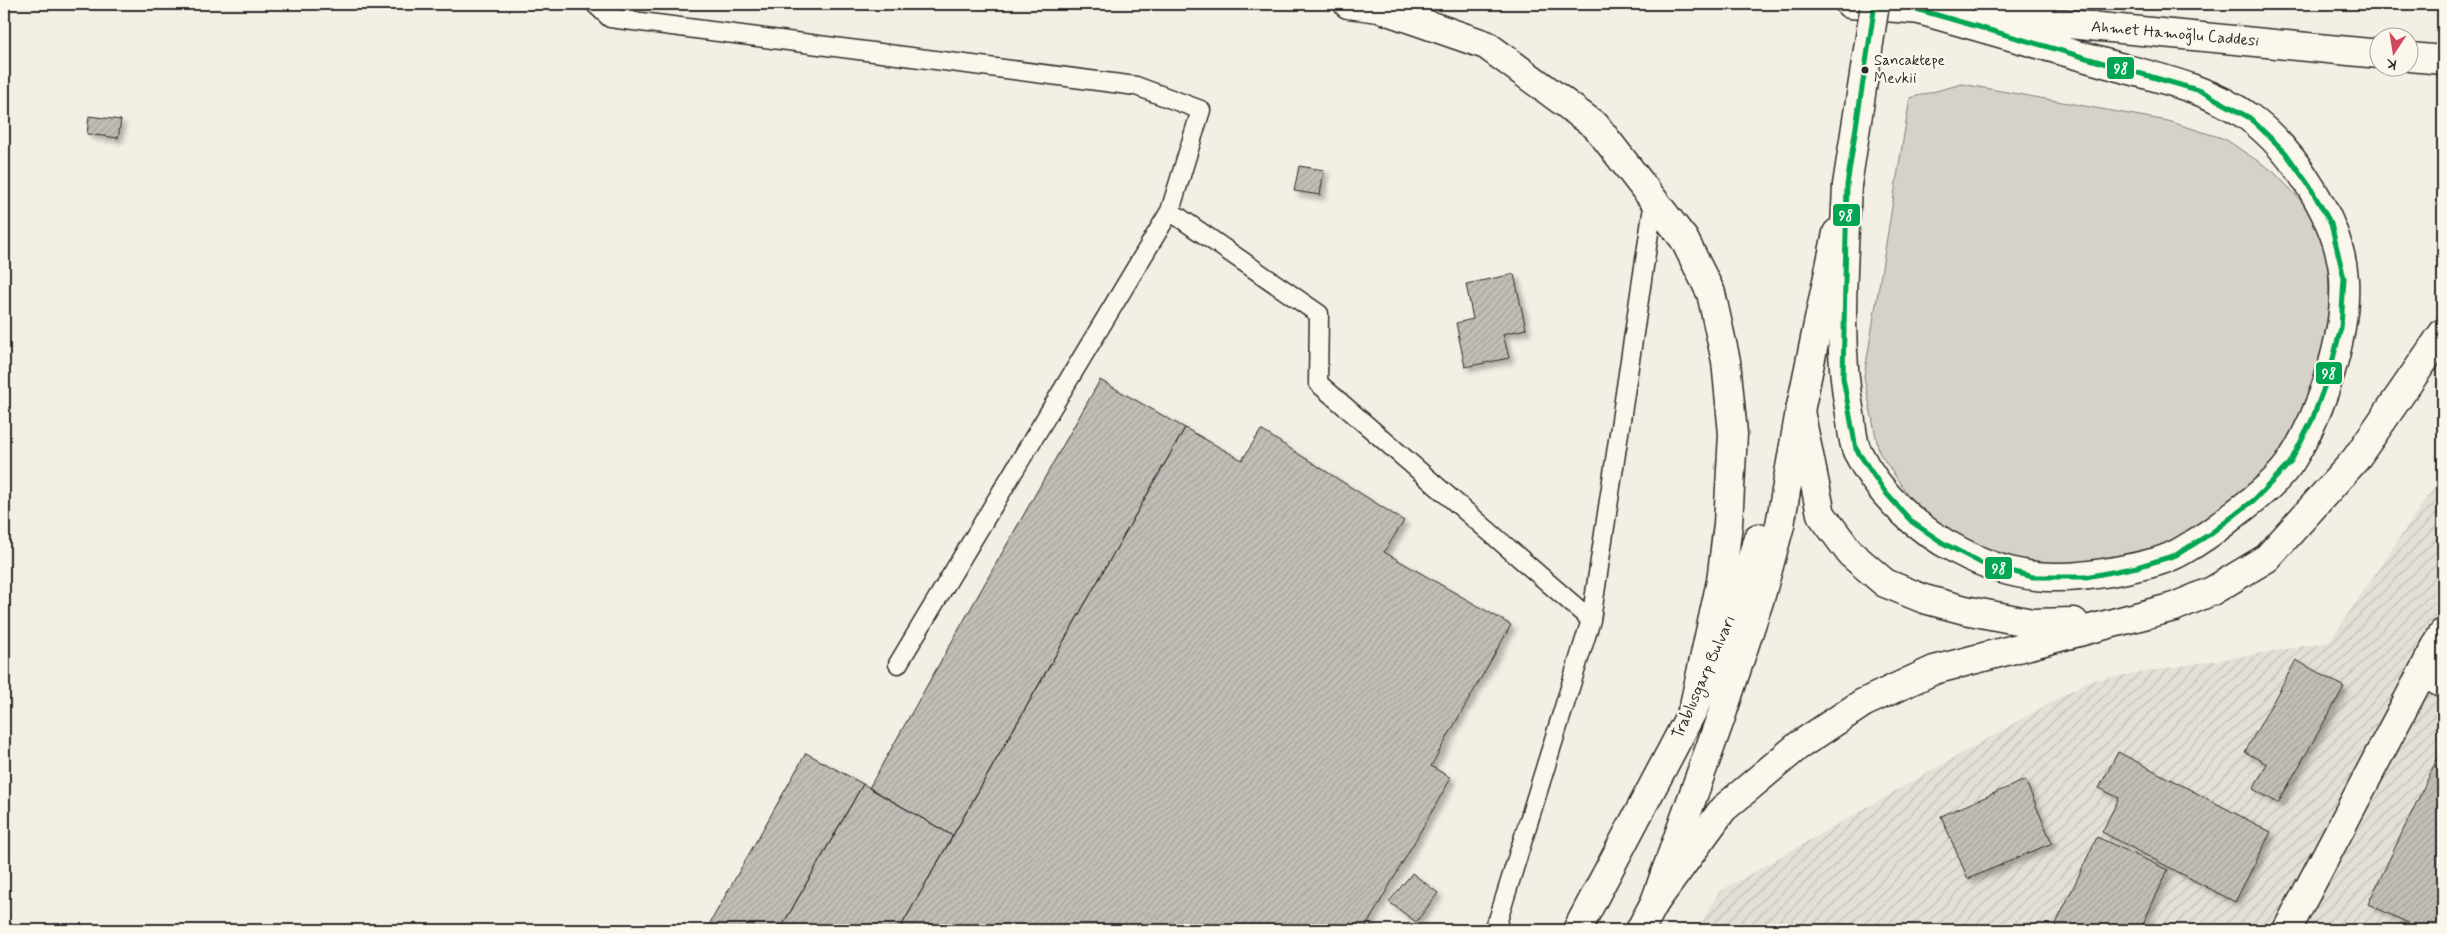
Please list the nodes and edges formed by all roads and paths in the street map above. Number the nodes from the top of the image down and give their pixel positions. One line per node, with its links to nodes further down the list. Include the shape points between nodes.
1 (595, 4): 11 (lane, via 610,18 1136,86 1201,110)
2 (1348, 4): 10 (main road, via 1379,8 1486,45 1596,126)
3 (1850, 4): 5 (main road, Ahmet Hamoğlu Caddesi)
4 (1875, 4): 9 (main road, bridge)
5 (1916, 9): 6 (main road, Ahmet Hamoğlu Caddesi); 9 (main road, via 2201,91 2250,118 2284,152 2310,187 2331,224 2344,278 2341,328 2329,374 2312,420 2290,464 2254,500 2210,534 2176,555 2137,567 2086,577 2033,578 1981,563 1943,543 1912,522 1885,492 1856,449 1843,378)
6 (2370, 53)
7 (2420, 57): 8 (main road)
8 (2443, 60)
9 (1847, 185): 13 (main road, Trablusgarp Bulvarı)
10 (1654, 200): 14 (lane); 19 (main road, via 1684,239 1711,293 1726,362 1733,434 1721,581)
11 (1170, 211): 14 (lane, via 1320,314 1318,384); 17 (lane)
12 (2443, 333): 15 (main road, via 2355,460 2267,558 2212,590 2174,607)
13 (1800, 410): 15 (main road, via 1821,514 1851,554 1885,583 1924,600 2032,623); 19 (main road, Trablusgarp Bulvarı, via 1743,587); 20 (main road, Trablusgarp Bulvarı, via 1780,525 1761,595)
14 (1591, 620): 22 (lane, via 1498,920)
15 (2123, 622): 20 (main road, via 1934,670 1863,702 1798,746 1723,809)
16 (2443, 633): 18 (main road)
17 (898, 664)
18 (2433, 678): 21 (main road)
19 (1693, 710): 23 (main road, Trablusgarp Bulvarı)
20 (1655, 902): 24 (main road, Trablusgarp Bulvarı)
21 (2295, 927)
22 (1492, 930)
23 (1577, 930)
24 (1640, 930)

